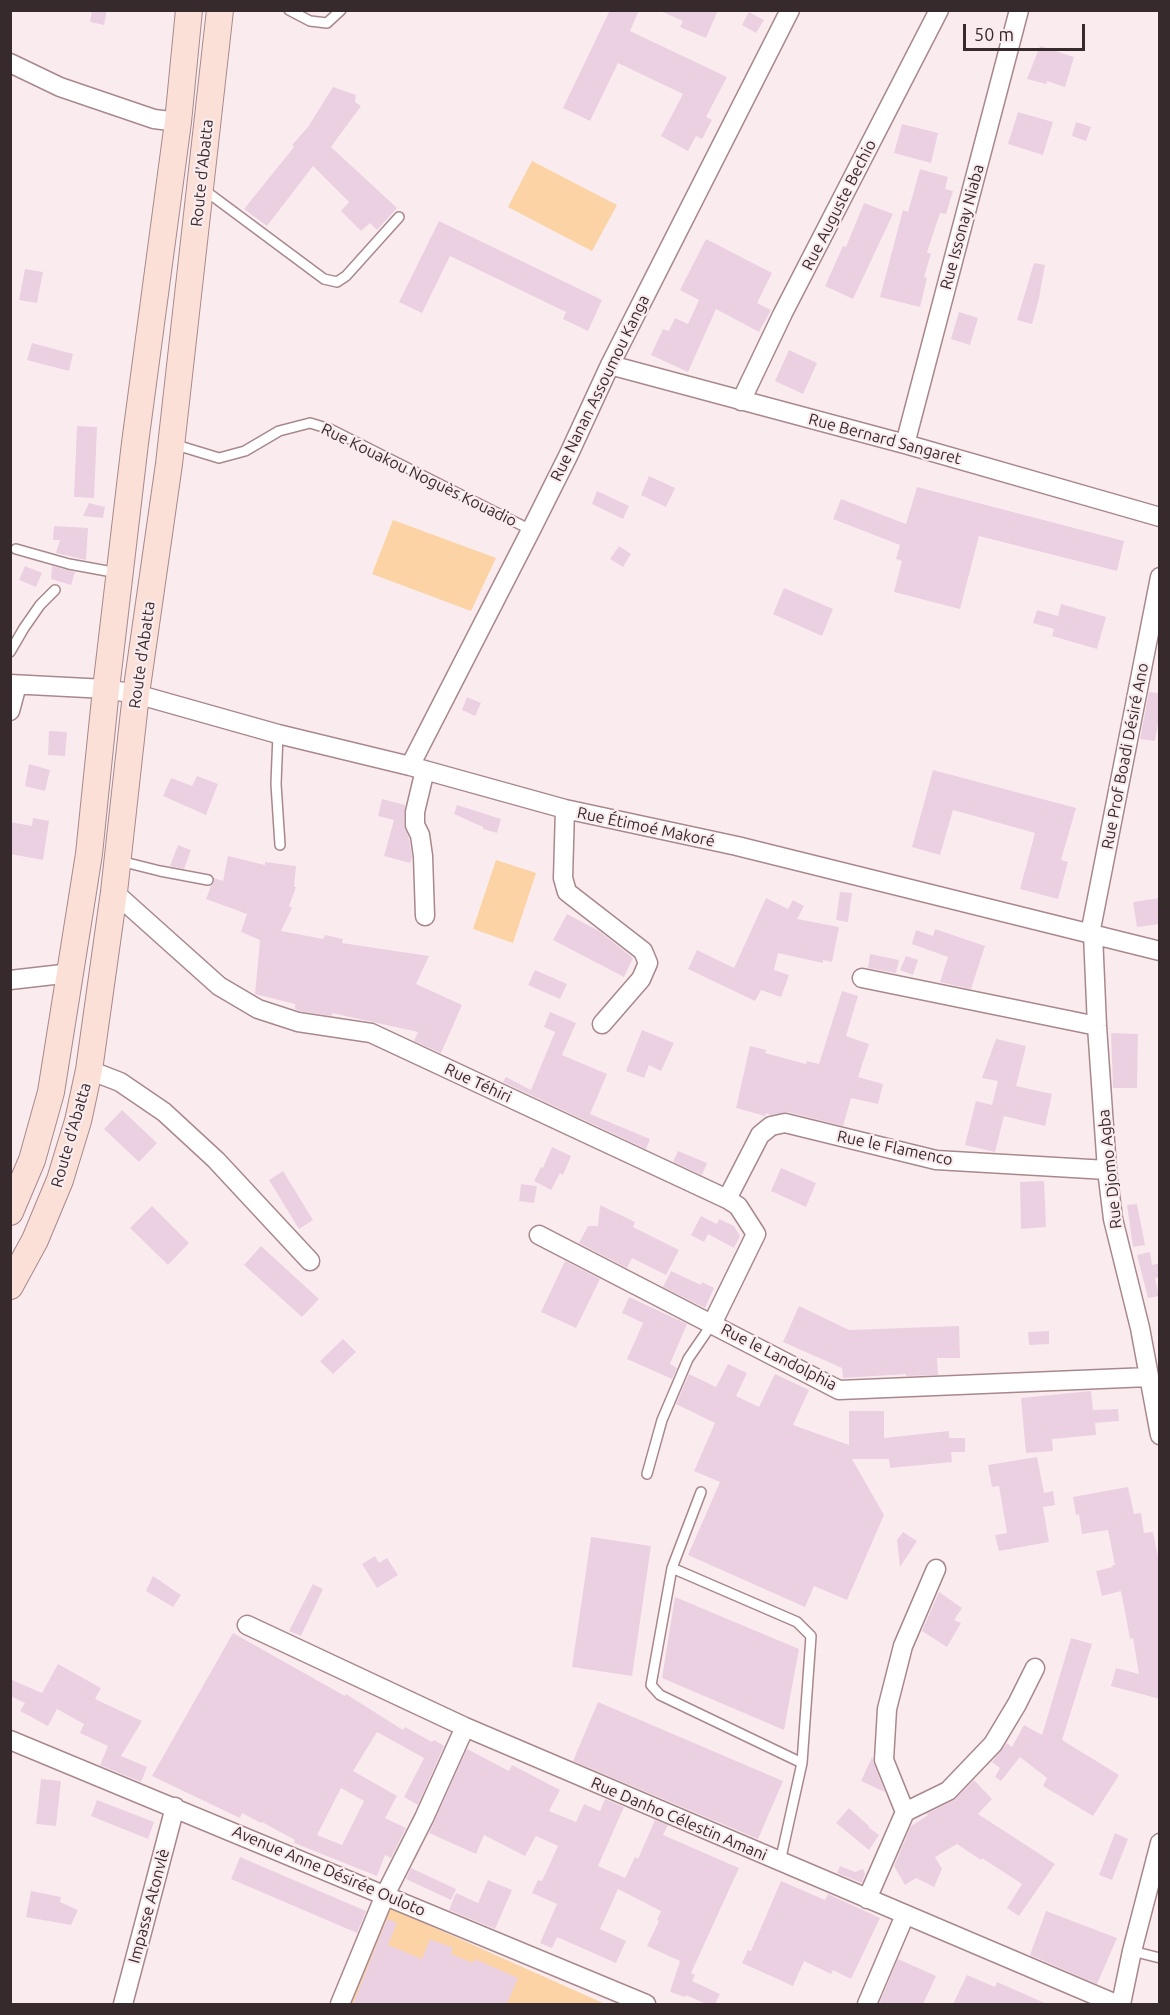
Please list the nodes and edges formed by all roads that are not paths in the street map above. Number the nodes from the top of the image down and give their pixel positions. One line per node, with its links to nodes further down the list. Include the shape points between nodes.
1 (189, 10): 9 (street, Route d'Abatta)
2 (220, 10): 10 (street, Route d'Abatta)
3 (289, 10): 4 (lane, via 309,21 327,23)
4 (341, 10)
5 (790, 10): 12 (street, Rue Nanan Assoumou Kanga)
6 (939, 10): 13 (street, Rue Auguste Bechio)
7 (1019, 10): 15 (street, Rue Issonay Niaba)
8 (10, 63): 9 (street, via 60,87 154,119)
9 (178, 122): 19 (street, Route d'Abatta)
10 (201, 188): 11 (lane, via 324,279 337,282); 14 (street, Route d'Abatta)
11 (399, 217)
12 (609, 365): 13 (street, Rue Bernard Sangaret); 17 (street, Rue Nanan Assoumou Kanga)
13 (741, 401): 15 (street, Rue Bernard Sangaret)
14 (171, 443): 17 (lane, Rue Kouakou Noguès Kouadio, via 219,458 245,451 279,431 310,423 330,429); 25 (street, Route d'Abatta)
15 (905, 444): 16 (street, Rue Bernard Sangaret)
16 (1160, 517)
17 (531, 530): 28 (street, Rue Nanan Assoumou Kanga)
18 (15, 549): 19 (lane)
19 (120, 573): 24 (street, Route d'Abatta)
20 (1160, 577): 35 (street, Rue Prof Boadi Désiré Ano)
21 (55, 590): 22 (lane, via 40,605)
22 (10, 652)
23 (14, 685): 24 (street, Rue Étimoé Makoré); 26 (street)
24 (105, 689): 25 (street, Rue Étimoé Makoré); 37 (street, Route d'Abatta, via 89,854)
25 (136, 694): 27 (street, Rue Étimoé Makoré); 31 (street, Route d'Abatta)
26 (10, 711)
27 (278, 734): 28 (street, Rue Étimoé Makoré); 30 (lane)
28 (418, 768): 29 (street, Rue Étimoé Makoré); 34 (street, Rue Nanan Assoumou Kanga, via 415,825 423,856)
29 (565, 809): 35 (street, Rue Étimoé Makoré, via 737,846); 40 (street, via 563,878 567,892 643,951 648,963 641,979)
30 (280, 845)
31 (117, 860): 32 (lane); 33 (street, Route d'Abatta)
32 (208, 880)
33 (114, 892): 42 (street, Route d'Abatta); 44 (street, Rue Téhiri, via 219,986 258,1009 298,1022 371,1033)
34 (425, 916)
35 (1092, 934): 36 (street, Rue Étimoé Makoré); 41 (street, Rue Djomo Agba)
36 (1160, 951)
37 (71, 973): 39 (street); 45 (street, Route d'Abatta, via 51,1092 32,1160)
38 (862, 978): 41 (street)
39 (10, 980)
40 (602, 1024)
41 (1097, 1026): 43 (street, Rue Djomo Agba)
42 (89, 1070): 47 (street, via 120,1082 164,1112 216,1160); 48 (street, Route d'Abatta, via 60,1180)
43 (1107, 1170): 44 (street, Rue le Flamenco, via 936,1160 785,1123 760,1134); 50 (street, Rue Djomo Agba, via 1113,1219)
44 (727, 1199): 49 (street, Rue Téhiri, via 738,1206 756,1234)
45 (10, 1212)
46 (539, 1235): 49 (street, Rue le Landolphia)
47 (310, 1261)
48 (10, 1286)
49 (712, 1324): 50 (street, Rue le Landolphia, via 839,1390); 52 (lane, via 688,1359 662,1420)
50 (1149, 1377): 51 (street, Rue Djomo Agba)
51 (1160, 1435)
52 (647, 1473)
53 (702, 1492): 54 (lane)
54 (672, 1568): 60 (lane, via 796,1622 811,1636); 60 (lane, via 651,1685 660,1695)
55 (936, 1569): 62 (street, via 903,1646 887,1709 884,1760)
56 (247, 1625): 58 (street, Rue Danho Célestin Amani)
57 (1035, 1668): 62 (street, via 993,1744 948,1791)
58 (465, 1727): 64 (street, Rue Danho Célestin Amani); 65 (street)
59 (10, 1740): 61 (street, Avenue Anne Désirée Ouloto)
60 (802, 1762): 64 (lane)
61 (175, 1807): 65 (street, Avenue Anne Désirée Ouloto); 71 (street, Impasse Atonvlè)
62 (905, 1812): 66 (street)
63 (1160, 1843): 68 (street)
64 (780, 1862): 66 (street, Rue Danho Célestin Amani)
65 (385, 1895): 70 (street, Avenue Anne Désirée Ouloto); 72 (street)
66 (867, 1899): 67 (street, Rue Danho Célestin Amani)
67 (905, 1915): 73 (street); 74 (street, Rue Danho Célestin Amani)
68 (1132, 1951): 69 (lane); 75 (street)
69 (1160, 1958)
70 (639, 2003)
71 (123, 2004)
72 (340, 2004)
73 (867, 2004)
74 (1116, 2004)
75 (1121, 2004)

